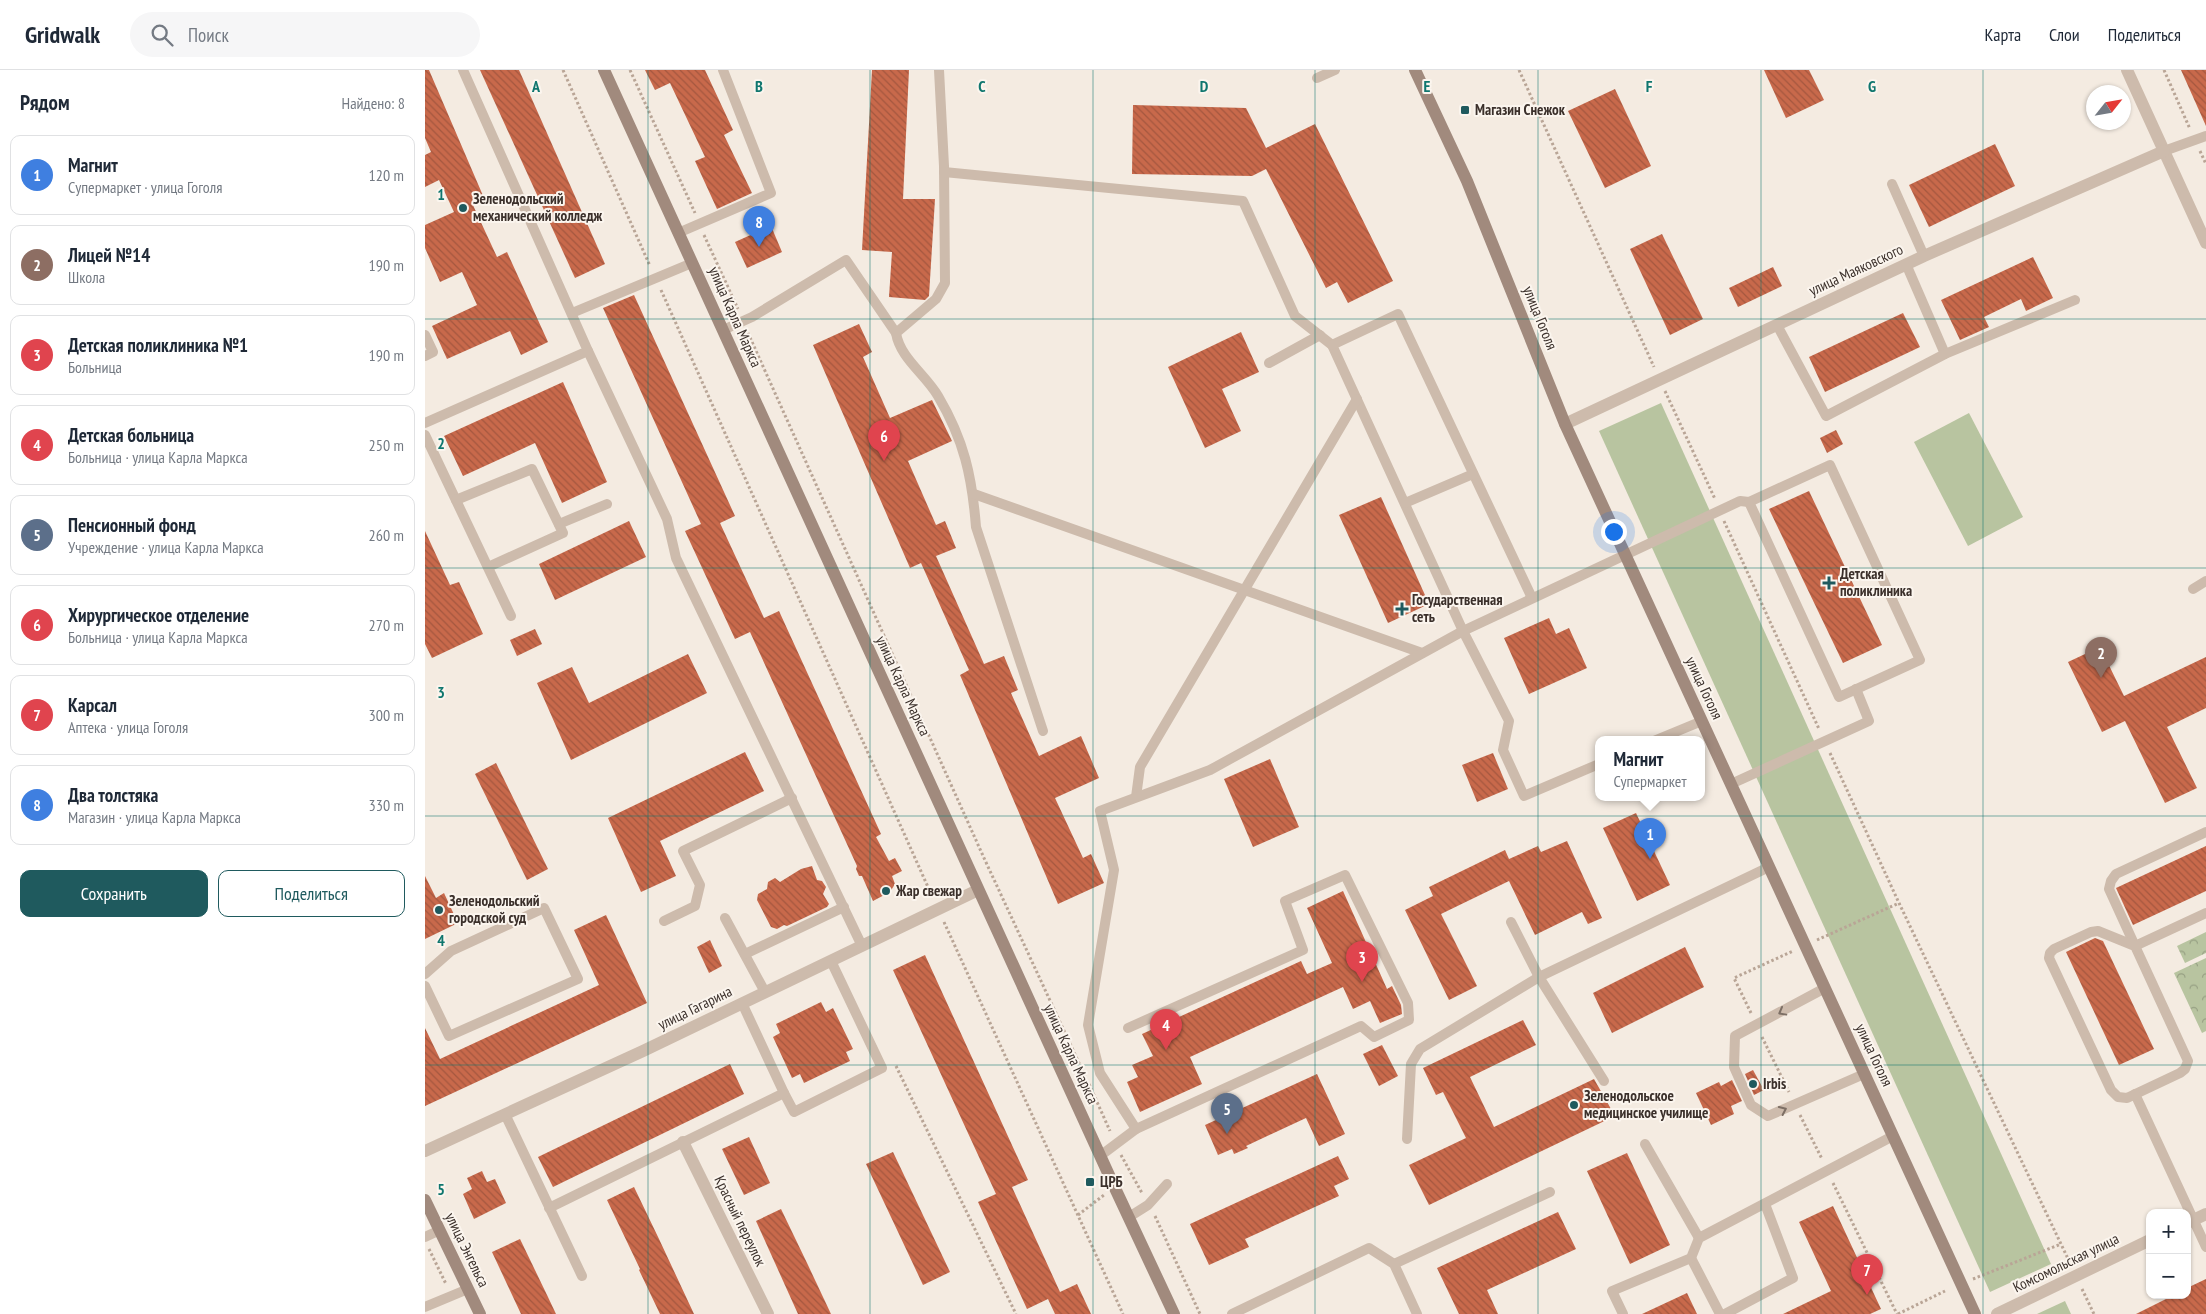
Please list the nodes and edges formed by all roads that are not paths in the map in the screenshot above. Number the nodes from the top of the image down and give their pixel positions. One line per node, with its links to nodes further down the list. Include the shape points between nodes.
1 (463, 70): 19 (lane)
2 (604, 70): 13 (street, улица Карла Маркса)
3 (723, 70): 13 (lane, via 771,193)
4 (939, 70): 11 (lane)
5 (1335, 70): 8 (lane)
6 (1415, 70): 32 (street, улица Гоголя, via 1467,181)
7 (2127, 70): 10 (street)
8 (1317, 78)
9 (2206, 136): 10 (lane)
10 (2164, 151): 14 (street); 15 (street, улица Маяковского)
11 (944, 172): 22 (lane, via 945,283 936,299); 24 (lane, via 1243,201 1295,316)
12 (1892, 184): 15 (lane)
13 (678, 233): 16 (street, улица Карла Маркса)
14 (2206, 243)
15 (1924, 256): 17 (street, улица Маяковского)
16 (692, 263): 19 (lane); 21 (street, улица Карла Маркса)
17 (1906, 264): 20 (street, улица Маяковского); 27 (lane)
18 (2075, 300): 27 (lane)
19 (572, 313): 26 (lane)
20 (1777, 325): 27 (lane, via 1826,416); 32 (street, улица Маяковского)
21 (723, 330): 22 (lane, via 846,260); 60 (street, улица Карла Маркса)
22 (896, 332): 35 (lane, via 898,345 937,395 964,448)
23 (425, 335): 28 (lane, via 433,352)
24 (1320, 335): 25 (lane); 29 (lane)
25 (1332, 345): 30 (lane); 34 (lane, via 1398,314)
26 (588, 351): 31 (lane); 56 (lane, via 667,519 676,558)
27 (1945, 354)
28 (425, 356)
29 (1269, 363)
30 (1357, 400): 38 (lane); 44 (lane)
31 (425, 423)
32 (1565, 424): 41 (street, улица Гоголя)
33 (425, 435): 36 (lane)
34 (1473, 474): 38 (lane); 46 (lane)
35 (974, 494): 44 (lane); 52 (lane, via 976,527)
36 (456, 500): 40 (lane, via 531,469); 42 (lane)
37 (1749, 502): 41 (lane, via 1740,501); 50 (lane, via 1839,697); 50 (lane, via 1830,465 1920,660)
38 (1405, 503): 48 (lane)
39 (607, 504): 40 (lane)
40 (559, 524): 42 (lane, via 563,533)
41 (1625, 554): 46 (lane); 51 (street, улица Гоголя)
42 (488, 567): 47 (lane)
43 (2206, 581): 45 (lane)
44 (1244, 590): 49 (lane); 57 (lane, via 1140,767)
45 (2193, 590)
46 (1532, 598): 48 (lane)
47 (511, 616)
48 (1463, 631): 49 (lane); 54 (lane, via 1509,721 1503,750 1524,796)
49 (1422, 653): 57 (lane, via 1210,770)
50 (1857, 689): 55 (lane, via 1869,721)
51 (1701, 721): 53 (lane); 55 (street, улица Гоголя)
52 (1043, 731)
53 (1665, 736)
54 (1595, 766)
55 (1731, 784): 59 (street, улица Гоголя)
56 (792, 798): 61 (lane); 64 (lane, via 683,851 700,885 697,899 695,906)
57 (1136, 798): 82 (lane, via 1100,811 1114,870 1088,1025 1100,1073)
58 (2206, 832): 67 (lane, via 2116,874 2111,880 2109,889)
59 (1769, 867): 71 (lane); 73 (street, улица Гоголя)
60 (979, 890): 66 (street, улица Гагарина); 88 (street, улица Карла Маркса)
61 (844, 907): 66 (lane); 68 (lane)
62 (2206, 913): 67 (lane)
63 (725, 918): 68 (lane)
64 (664, 921)
65 (1511, 922): 71 (lane)
66 (863, 946): 69 (street, улица Гагарина)
67 (2135, 946): 80 (lane, via 2188,1061 2185,1070); 80 (lane, via 2094,931 2054,950 2049,958 2113,1092 2121,1098)
68 (745, 954): 74 (lane)
69 (831, 961): 74 (street, улица Гагарина); 79 (lane, via 882,1068 794,1112)
70 (425, 974): 72 (lane, via 451,951 544,908 578,979 449,1036)
71 (1539, 977): 78 (lane); 84 (lane, via 1421,1049 1411,1064)
72 (425, 986)
73 (1825, 988): 77 (street, улица Гоголя); 77 (lane, one-way to 77, via 1735,1036 1734,1067 1751,1105 1768,1116)
74 (765, 992): 75 (street, улица Гагарина)
75 (742, 1004): 79 (lane); 81 (street, улица Гагарина)
76 (1128, 1028): 82 (lane, via 1303,950 1285,901 1345,875 1408,1004 1409,1020 1374,1037 1361,1026)
77 (1864, 1074): 83 (street, улица Гоголя)
78 (1603, 1081)
79 (784, 1093): 85 (lane)
80 (2135, 1094): 94 (lane)
81 (505, 1114): 87 (street, улица Гагарина); 93 (lane)
82 (1136, 1129): 88 (lane)
83 (1893, 1136): 92 (lane); 116 (street, улица Гоголя)
84 (1407, 1139)
85 (683, 1142): 93 (lane); 109 (street, Красный переулок)
86 (1645, 1144): 100 (lane)
87 (425, 1152)
88 (1100, 1156): 96 (street, улица Карла Маркса)
89 (1167, 1184): 96 (lane, via 1148,1205)
90 (1550, 1192): 104 (lane)
91 (425, 1200): 98 (street, улица Энгельса)
92 (1765, 1204): 100 (lane); 115 (lane, via 1793,1278)
93 (549, 1208): 105 (lane)
94 (2186, 1209)
95 (2206, 1214): 97 (street)
96 (1129, 1217): 110 (street, улица Карла Маркса)
97 (2191, 1221): 102 (lane)
98 (440, 1230): 99 (lane); 106 (street, улица Энгельса)
99 (425, 1237)
100 (1699, 1238): 103 (lane)
101 (2146, 1242): 117 (street, Комсомольская улица)
102 (2206, 1247)
103 (1691, 1258): 113 (lane, via 1612,1291); 114 (lane)
104 (1394, 1264): 111 (lane, via 1369,1248); 112 (lane)
105 (582, 1276)
106 (468, 1289): 107 (lane); 108 (street, улица Энгельса)
107 (425, 1307)
108 (480, 1314)
109 (768, 1314)
110 (1174, 1314)
111 (1232, 1314)
112 (1417, 1314)
113 (1623, 1314)
114 (1720, 1314)
115 (1725, 1314)
116 (1975, 1314)
117 (1997, 1314)

